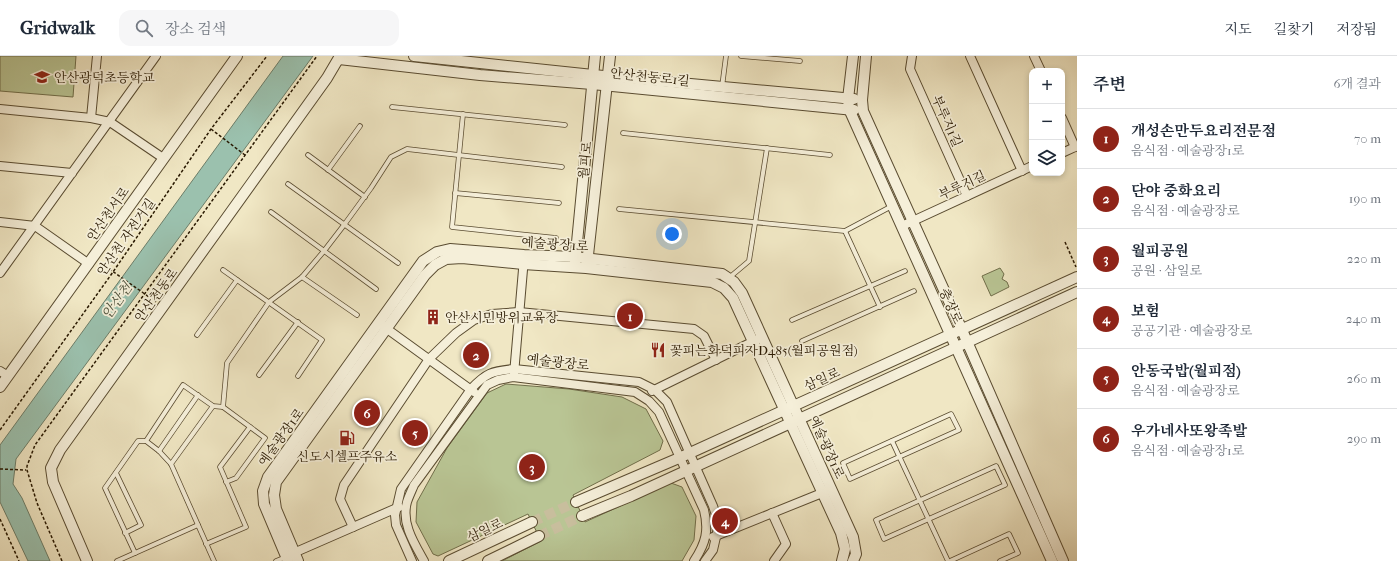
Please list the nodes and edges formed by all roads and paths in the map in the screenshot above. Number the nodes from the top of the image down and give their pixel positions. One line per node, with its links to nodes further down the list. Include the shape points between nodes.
1 (97, 56): 29 (street)
2 (156, 56): 30 (street)
3 (237, 56): 43 (street, 안산천서로)
4 (267, 56): 34 (path, 안산천 자전거길)
5 (317, 56): 39 (path)
6 (414, 56): 17 (street, 안산천동로1길)
7 (594, 56): 20 (street, 월피로)
8 (610, 56): 21 (street, 월피로)
9 (726, 56): 22 (lane)
10 (741, 56): 18 (lane)
11 (852, 56): 24 (street, 충장로)
12 (866, 56): 23 (street, 충장로)
13 (912, 56): 52 (street, 부루지1길, via 910,69)
14 (970, 56): 48 (street)
15 (1034, 56): 19 (street)
16 (339, 58): 20 (street, 안산천동로1길, via 480,75); 88 (street, 안산천동로)
17 (470, 59): 20 (street, 안산천동로1길)
18 (800, 61)
19 (1040, 68)
20 (592, 80): 21 (street, 안산천동로1길); 69 (street, 월피로)
21 (607, 81): 22 (street, 안산천동로1길); 24 (street, 안산천동로1길); 71 (street, 월피로)
22 (722, 87): 24 (street, 안산천동로1길)
23 (862, 100): 24 (street, 안산천동로1길); 27 (street, 충장로)
24 (848, 104): 27 (street, 안산천동로1길); 55 (street, 충장로)
25 (392, 107): 28 (lane)
26 (0, 109): 29 (street)
27 (863, 111): 58 (street, 충장로)
28 (463, 114): 32 (lane); 41 (lane)
29 (91, 118): 30 (street)
30 (110, 122): 43 (street); 49 (street)
31 (1065, 124): 36 (street)
32 (565, 125)
33 (360, 126): 47 (lane)
34 (211, 129): 39 (path); 77 (path, 안산천 자전거길)
35 (623, 132): 37 (lane)
36 (1076, 146): 38 (street)
37 (767, 148): 42 (lane); 60 (lane)
38 (1065, 151)
39 (245, 155): 129 (path, via 36,445)
40 (308, 155): 47 (lane)
41 (459, 155): 45 (lane); 51 (lane); 53 (lane, via 407,149 390,157)
42 (830, 155)
43 (163, 158): 72 (street, 안산천서로)
44 (0, 166): 49 (street)
45 (562, 167)
46 (1029, 168): 48 (street, 부루지길)
47 (328, 170): 53 (lane)
48 (1022, 171): 52 (street, 부루지길)
49 (72, 173): 62 (street)
50 (288, 184): 61 (lane)
51 (455, 193): 54 (lane); 65 (lane, via 452,227)
52 (968, 196): 58 (street, 부루지길)
53 (365, 197): 61 (lane)
54 (558, 203)
55 (892, 206): 63 (street, 충장로); 64 (lane)
56 (619, 209): 60 (lane)
57 (271, 212): 67 (lane)
58 (913, 221): 63 (street, 부루지길); 95 (street, 충장로)
59 (0, 222): 62 (street)
60 (755, 222): 64 (lane); 81 (lane, via 749,261)
61 (344, 224): 67 (lane); 70 (lane)
62 (34, 226): 72 (street); 78 (street)
63 (902, 226): 97 (street, 충장로)
64 (845, 231): 83 (lane)
65 (556, 238)
66 (1065, 242): 74 (path)
67 (324, 251): 79 (lane); 84 (lane)
68 (524, 260): 69 (street, 예술광장1로); 90 (street); 94 (street, 예술광장1로, via 446,259 435,265)
69 (575, 262): 71 (street, 예술광장1로)
70 (398, 263)
71 (587, 263): 81 (street, 예술광장1로, via 722,274); 98 (street, 예술광장1로, via 712,282 724,288 733,298)
72 (89, 264): 104 (street, 안산천서로)
73 (105, 266): 77 (path, bridge)
74 (1077, 268)
75 (223, 270): 82 (lane)
76 (905, 271): 83 (lane)
77 (113, 272): 88 (path, bridge); 119 (path, 안산천 자전거길)
78 (0, 273)
79 (302, 277): 87 (lane); 91 (lane)
80 (1077, 277): 95 (street, 삼일로)
81 (728, 279): 98 (street, 예술광장1로, via 734,282 742,293)
82 (237, 280): 87 (lane); 96 (lane)
83 (870, 286): 89 (lane); 92 (lane)
84 (376, 289)
85 (914, 291): 89 (lane)
86 (1077, 292): 100 (street, 삼일로)
87 (269, 302): 93 (lane); 115 (lane, via 227,363)
88 (164, 307): 154 (street, 안산천동로, via 60,450 51,468 53,482)
89 (880, 307): 99 (lane)
90 (519, 312): 102 (street, via 492,314 474,320); 103 (street, via 694,330 704,336); 105 (street)
91 (357, 314)
92 (792, 320)
93 (298, 322): 106 (lane); 107 (lane, via 322,340)
94 (383, 326): 102 (street); 151 (street, 예술광장1로, via 276,482 276,509)
95 (962, 330): 97 (street, 삼일로); 100 (street, 충장로)
96 (197, 335)
97 (950, 336): 101 (street, 충장로); 116 (street, 삼일로)
98 (758, 340): 103 (street); 116 (street, 예술광장1로)
99 (802, 341)
100 (967, 342): 101 (street, 삼일로); 170 (street, 충장로)
101 (955, 347): 117 (street, 삼일로); 169 (street, 충장로)
102 (429, 359): 109 (street); 144 (street, via 344,485 340,499)
103 (716, 360): 110 (street)
104 (4, 373): 108 (street, 안산천서로)
105 (514, 373): 109 (street, 예술광장로, via 495,370 481,378); 110 (street, 예술광장로, via 639,382); 112 (street, 예술광장로, via 487,385); 113 (street, 예술광장로, via 635,392)
106 (259, 375)
107 (298, 376)
108 (0, 387)
109 (470, 389): 112 (street); 137 (street, 예술광장로, via 401,489)
110 (655, 390): 113 (street); 123 (street, 예술광장로, via 667,402)
111 (198, 395): 114 (lane); 120 (lane, via 183,385); 122 (lane)
112 (480, 396): 136 (street, 예술광장로, via 414,484)
113 (642, 396): 125 (street, 예술광장로, via 660,412)
114 (213, 406): 115 (lane); 126 (lane)
115 (223, 407): 118 (lane)
116 (789, 408): 117 (street, 예술광장1로); 123 (street, 삼일로)
117 (795, 421): 127 (street, 삼일로); 133 (street, 예술광장1로)
118 (250, 427): 132 (lane, via 220,467); 132 (lane, via 265,438 236,478)
119 (0, 430)
120 (146, 440): 122 (lane); 131 (lane, via 138,441)
121 (892, 441): 124 (lane); 124 (lane, via 843,463 850,479); 124 (lane, via 951,414 959,430)
122 (159, 451): 126 (lane)
123 (689, 453): 125 (street, 삼일로); 127 (street, 예술광장로)
124 (899, 457): 134 (lane)
125 (679, 458): 130 (street, 예술광장로); 135 (street, 삼일로)
126 (171, 464): 143 (lane)
127 (696, 466): 130 (street, 삼일로); 146 (street, 예술광장로, via 719,524)
128 (0, 468): 129 (path)
129 (27, 470): 153 (path, via 36,503)
130 (687, 471): 139 (street, 삼일로); 148 (street, 예술광장로, via 704,510 707,523)
131 (116, 472): 145 (lane, via 106,488); 145 (lane, via 141,525)
132 (226, 482): 149 (lane, via 246,527)
133 (827, 491): 138 (street); 165 (street, 예술광장1로, via 844,544); 166 (street, 예술광장1로, via 853,537 856,554)
134 (919, 500): 141 (lane); 141 (lane, via 876,520 884,538); 141 (lane, via 996,466 1005,484)
135 (576, 502)
136 (407, 503): 137 (street); 159 (street, 예술광장로, via 406,521)
137 (396, 508): 144 (street); 158 (street, 예술광장로, via 396,525)
138 (772, 513): 146 (street); 164 (street, via 786,544)
139 (582, 516)
140 (0, 519): 152 (path)
141 (928, 519): 167 (lane)
142 (532, 522): 160 (street, 삼일로)
143 (198, 525): 149 (lane); 150 (lane)
144 (353, 527): 151 (street)
145 (125, 532): 150 (lane)
146 (718, 535): 148 (street); 163 (street, 예술광장로, via 713,550)
147 (539, 536): 161 (street)
148 (706, 540): 162 (street, 예술광장로)
149 (206, 544): 156 (lane)
150 (134, 553): 155 (lane)
151 (292, 558): 157 (lane)
152 (19, 561)
153 (62, 561)
154 (87, 561)
155 (116, 561)
156 (214, 561)
157 (276, 561)
158 (412, 561)
159 (424, 561)
160 (449, 561)
161 (488, 561)
162 (694, 561)
163 (705, 561)
164 (774, 561)
165 (842, 561)
166 (853, 561)
167 (949, 561): 168 (lane, via 1010,534 1018,553)
168 (1000, 561)
169 (1052, 561)
170 (1063, 561)

